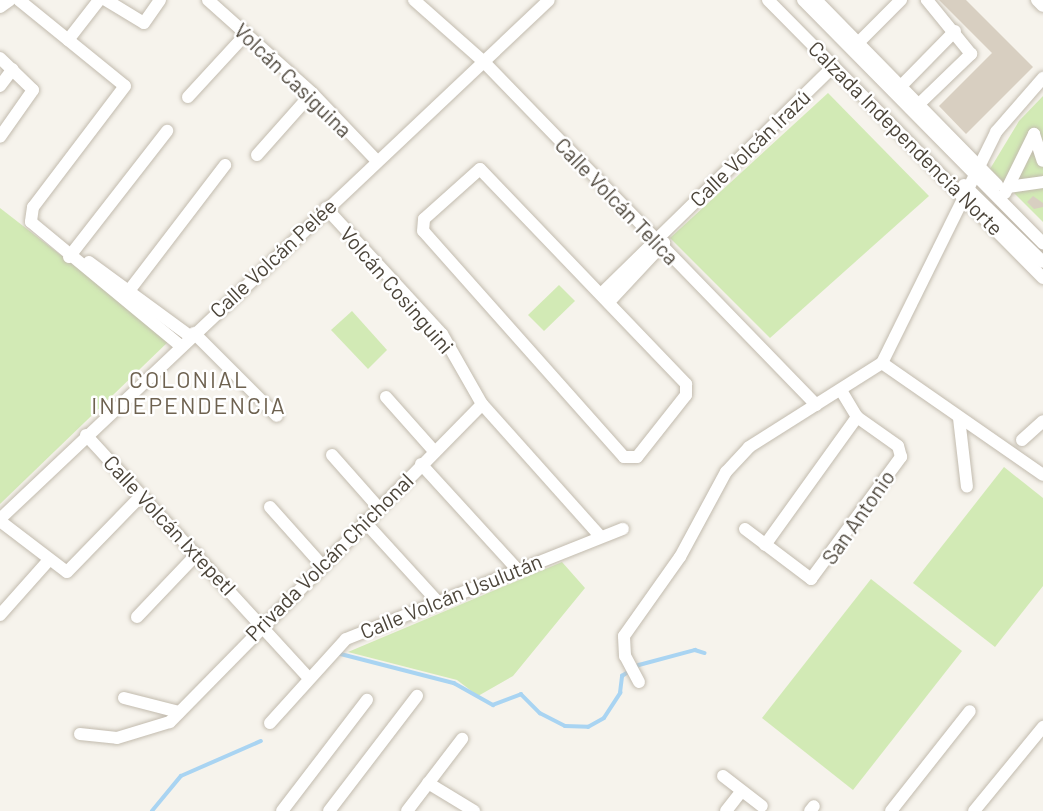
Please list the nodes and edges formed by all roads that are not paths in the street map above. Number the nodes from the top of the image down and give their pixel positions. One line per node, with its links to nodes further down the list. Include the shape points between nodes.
1 (10, 0): 17 (street)
2 (19, 0): 20 (street)
3 (99, 0): 20 (street)
4 (160, 0): 14 (street, via 144,23)
5 (208, 0): 19 (street, Volcán Casiguina)
6 (414, 0): 23 (street, Calle Volcán Telica)
7 (549, 0): 23 (street, Calle Volcán Pelée)
8 (768, 0): 24 (street, Calzada Independencia Norte)
9 (777, 0): 41 (street)
10 (803, 0): 38 (street)
11 (901, 0): 21 (street)
12 (927, 0): 18 (street)
13 (1037, 0): 16 (street)
14 (113, 2)
15 (825, 3): 21 (street, Calzada Independencia Norte)
16 (1043, 6)
17 (0, 7)
18 (955, 31): 28 (street); 31 (street, via 971,54)
19 (246, 34): 29 (street, Volcán Casiguina); 30 (street)
20 (68, 40): 46 (street, via 125,86 30,217)
21 (858, 43): 28 (street, Calzada Independencia Norte)
22 (0, 58): 25 (street)
23 (483, 61): 35 (street, Calle Volcán Pelée); 45 (street, Calle Volcán Telica)
24 (834, 66): 41 (street, Calzada Independencia Norte); 45 (street, Calle Volcán Irazú, via 667,229)
25 (13, 69): 27 (street); 33 (street, via 33,90)
26 (1043, 78): 38 (street, via 1010,110)
27 (0, 86)
28 (901, 86): 31 (street, Calzada Independencia Norte)
29 (312, 93): 34 (street); 35 (street, Volcán Casiguina)
30 (188, 97)
31 (918, 104): 38 (street, Calzada Independencia Norte)
32 (167, 131): 46 (street)
33 (0, 137)
34 (257, 155)
35 (377, 161): 42 (street, Calle Volcán Pelée)
36 (1043, 161): 40 (street, via 1034,134)
37 (225, 165): 49 (street)
38 (977, 170): 40 (street, Calzada Independencia Norte); 41 (street); 44 (street)
39 (1043, 182): 40 (street)
40 (1006, 190): 43 (street, Calzada Independencia Norte)
41 (966, 192): 47 (street); 48 (street, Calzada Independencia Norte); 52 (street)
42 (326, 208): 51 (street, Calle Volcán Pelée); 55 (street, Volcán Cosinguini, via 442,334)
43 (1043, 232)
44 (1043, 243)
45 (659, 245): 50 (street, Calle Volcán Irazú); 56 (street, Calle Volcán Telica)
46 (72, 253): 49 (street)
47 (1043, 262)
48 (1043, 278)
49 (125, 295): 51 (street)
50 (605, 298): 50 (street, via 688,390 631,460 421,225 480,169)
51 (189, 339): 57 (street); 61 (street, Calle Volcán Pelée)
52 (881, 363): 53 (street); 59 (street)
53 (842, 392): 56 (street); 58 (street, San Antonio)
54 (386, 397): 63 (street)
55 (482, 404): 63 (street, Privada Volcán Chichonal); 75 (street, Volcán Cosinguini)
56 (816, 405): 86 (street, via 749,447 726,472 680,557 624,636 625,656)
57 (277, 416)
58 (857, 417): 76 (street); 76 (street, San Antonio, via 898,446 901,457 817,576 804,577)
59 (959, 418): 66 (street); 67 (street)
60 (1043, 421): 62 (street)
61 (86, 435): 68 (street, Calle Volcán Ixtepetl); 71 (street, Calle Volcán Pelée)
62 (1022, 440)
63 (434, 451): 65 (street, Privada Volcán Chichonal)
64 (332, 455): 70 (street)
65 (421, 464): 70 (street, Privada Volcán Chichonal); 80 (street)
66 (1043, 475)
67 (967, 487)
68 (142, 495): 77 (street, Calle Volcán Ixtepetl); 78 (street, via 73,569 60,571)
69 (270, 507): 79 (street)
70 (378, 508): 72 (street, Privada Volcán Chichonal)
71 (0, 520): 78 (street)
72 (365, 521): 79 (street, Privada Volcán Chichonal); 81 (street)
73 (623, 528): 75 (street, Calle Volcán Usulután)
74 (745, 529): 76 (street, San Antonio)
75 (599, 535): 80 (street, Calle Volcán Usulután)
76 (765, 545)
77 (197, 554): 83 (street); 84 (street, Calle Volcán Ixtepetl)
78 (48, 561): 82 (street)
79 (321, 564): 84 (street, Privada Volcán Chichonal)
80 (517, 569): 81 (street, Calle Volcán Usulután)
81 (438, 602): 85 (street, Calle Volcán Usulután, via 346,639)
82 (0, 615)
83 (137, 617)
84 (261, 624): 85 (street, Calle Volcán Ixtepetl); 91 (street, Privada Volcán Chichonal)
85 (309, 678): 92 (street, Calle Volcán Usulután)
86 (639, 682)
87 (417, 696): 101 (street)
88 (124, 698): 91 (street)
89 (367, 700): 100 (street)
90 (970, 711): 105 (street)
91 (179, 712): 94 (street, Privada Volcán Chichonal, via 170,722 140,734)
92 (270, 723)
93 (1043, 727): 106 (street)
94 (80, 734)
95 (462, 739): 97 (street)
96 (723, 776): 98 (street)
97 (428, 783): 102 (street); 103 (street)
98 (740, 793): 99 (street); 104 (street)
99 (762, 806)
100 (282, 811)
101 (329, 811)
102 (407, 811)
103 (474, 811)
104 (726, 811)
105 (891, 811)
106 (974, 811)

